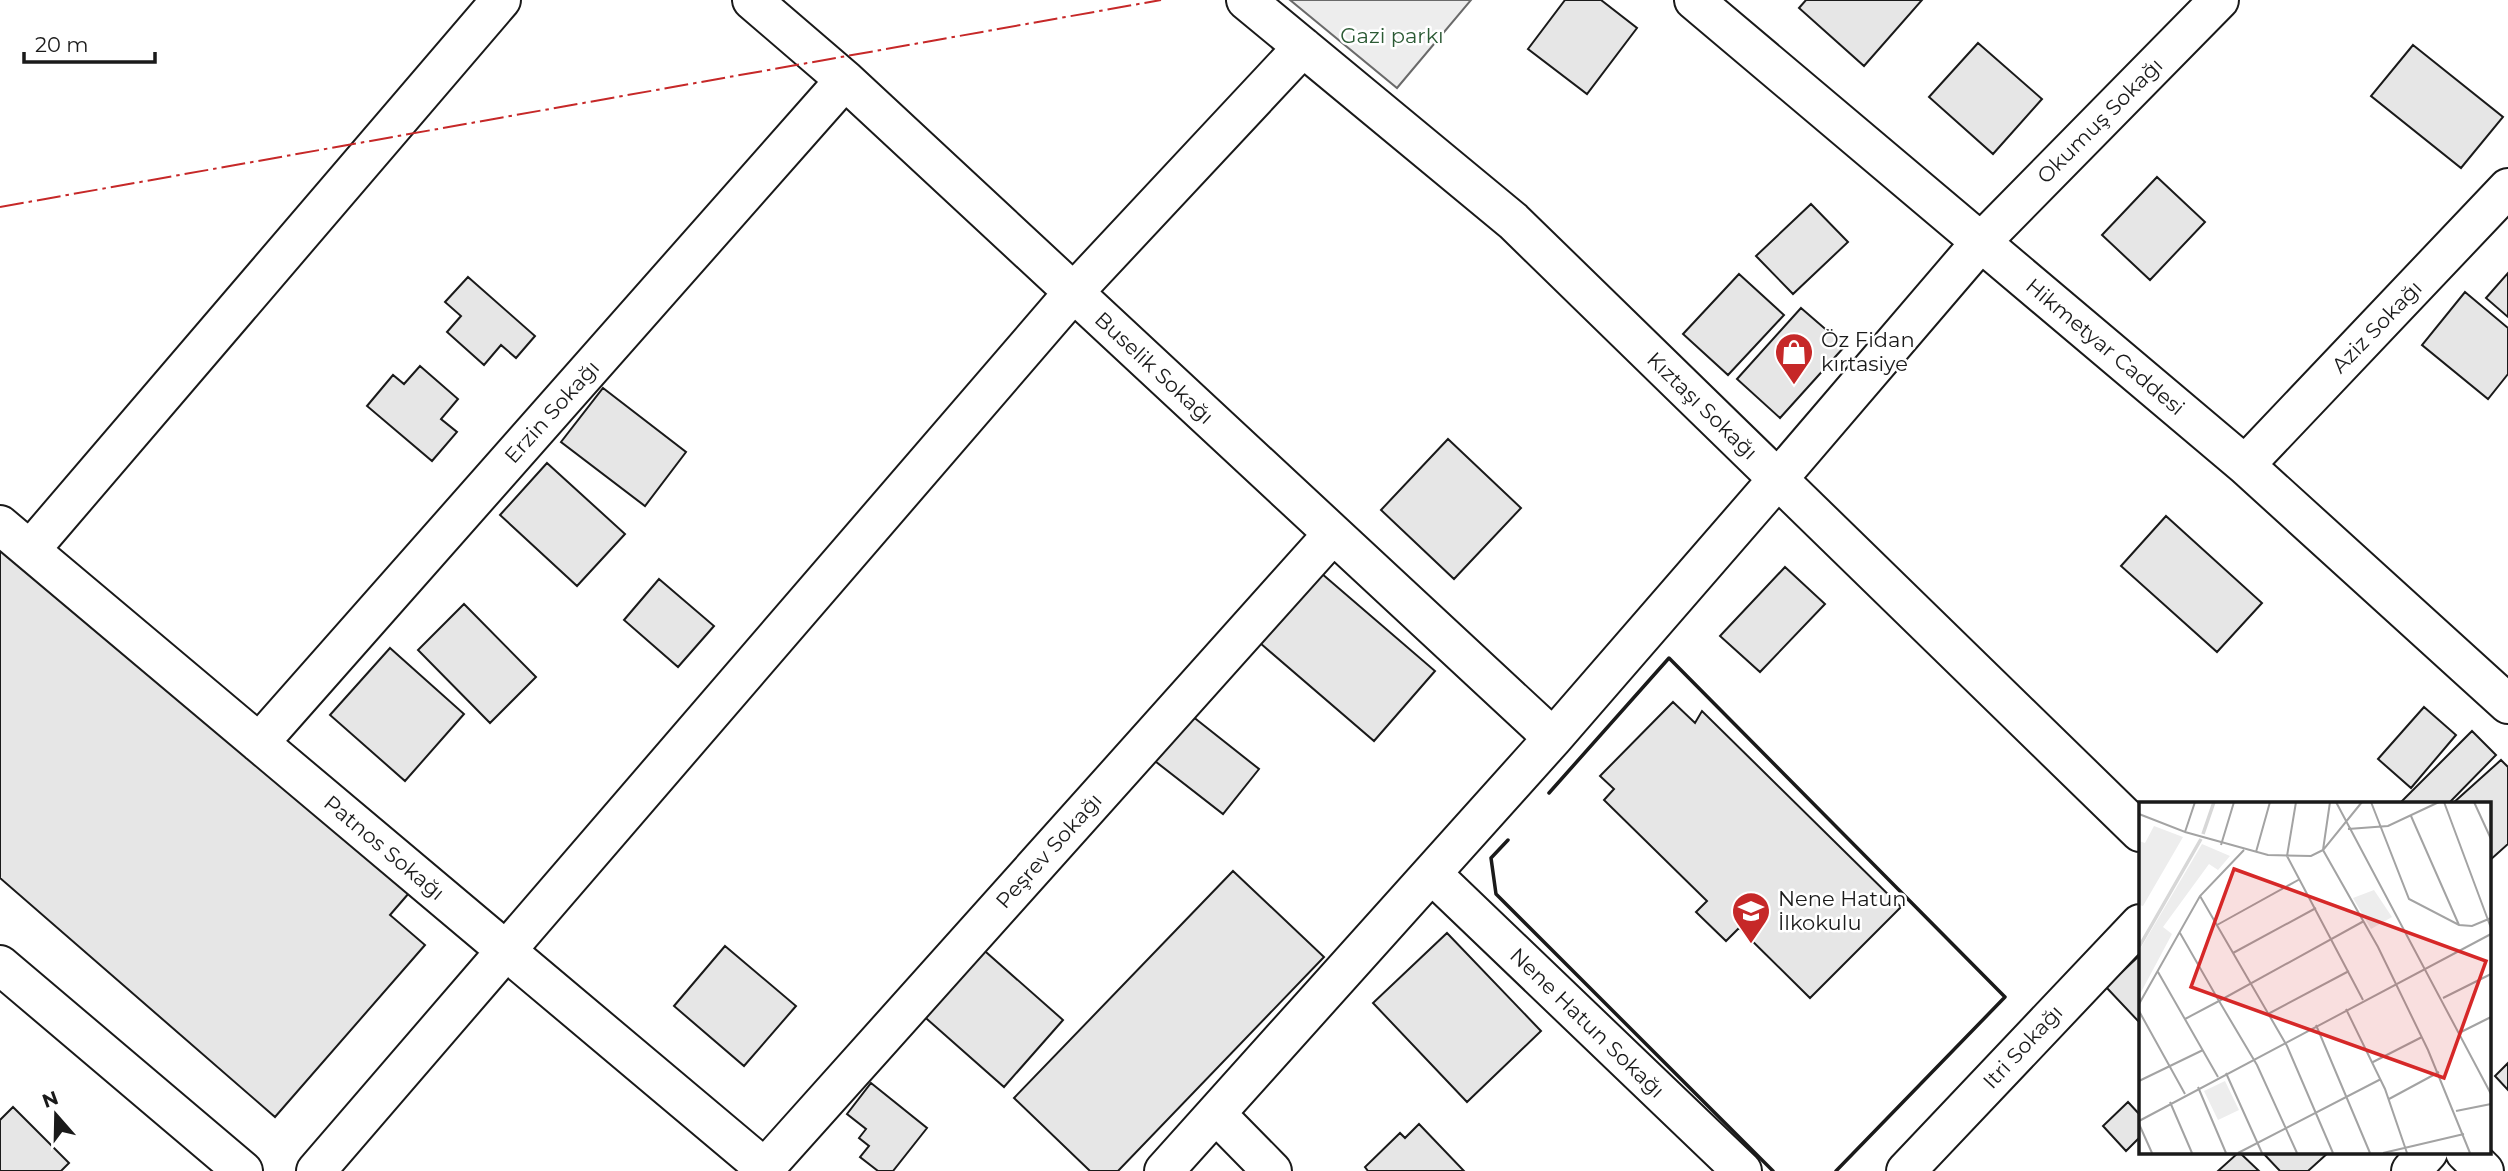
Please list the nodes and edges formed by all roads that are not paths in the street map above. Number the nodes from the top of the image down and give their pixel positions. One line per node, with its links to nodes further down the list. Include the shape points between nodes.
1 (501, 0): 15 (street)
2 (752, 0): 7 (street, Buselik Sokağı)
3 (1246, 0): 6 (street, Kıztaşı Sokağı)
4 (1694, 0): 9 (street, Hikmetyar Caddesi)
5 (2219, 0): 9 (street, Okumuş Sokağı)
6 (1303, 47): 10 (street); 12 (street, Kıztaşı Sokağı, via 1513,221)
7 (845, 80): 10 (street, Buselik Sokağı); 18 (street, Erzin Sokağı)
8 (2508, 188): 11 (street, Aziz Sokağı)
9 (1980, 243): 11 (street, Hikmetyar Caddesi); 12 (street, Okumuş Sokağı)
10 (1073, 293): 14 (street, Buselik Sokağı); 22 (street)
11 (2245, 465): 16 (street, Hikmetyar Caddesi)
12 (1777, 480): 17 (street, Okumuş Sokağı); 19 (street, Kıztaşı Sokağı)
13 (0, 526): 15 (street, Patnos Sokağı)
14 (1333, 534): 17 (street, Buselik Sokağı); 27 (street, Peşrev Sokağı)
15 (30, 550): 18 (street, Patnos Sokağı)
16 (2508, 704)
17 (1553, 738): 20 (street, Okumuş Sokağı)
18 (259, 743): 22 (street, Patnos Sokağı)
19 (2139, 831)
20 (1432, 874): 24 (street, Okumuş Sokağı); 32 (street, Nene Hatun Sokağı)
21 (2139, 925): 33 (street, Itri Sokağı)
22 (506, 951): 27 (street, Patnos Sokağı); 29 (street)
23 (0, 965): 28 (street)
24 (1216, 1114): 30 (street, Okumuş Sokağı); 31 (street)
25 (2426, 1154): 34 (street)
26 (2467, 1154): 35 (street)
27 (766, 1169)
28 (243, 1171)
29 (316, 1171)
30 (1164, 1171)
31 (1272, 1171)
32 (1742, 1171)
33 (1906, 1171)
34 (2411, 1171)
35 (2484, 1171)

